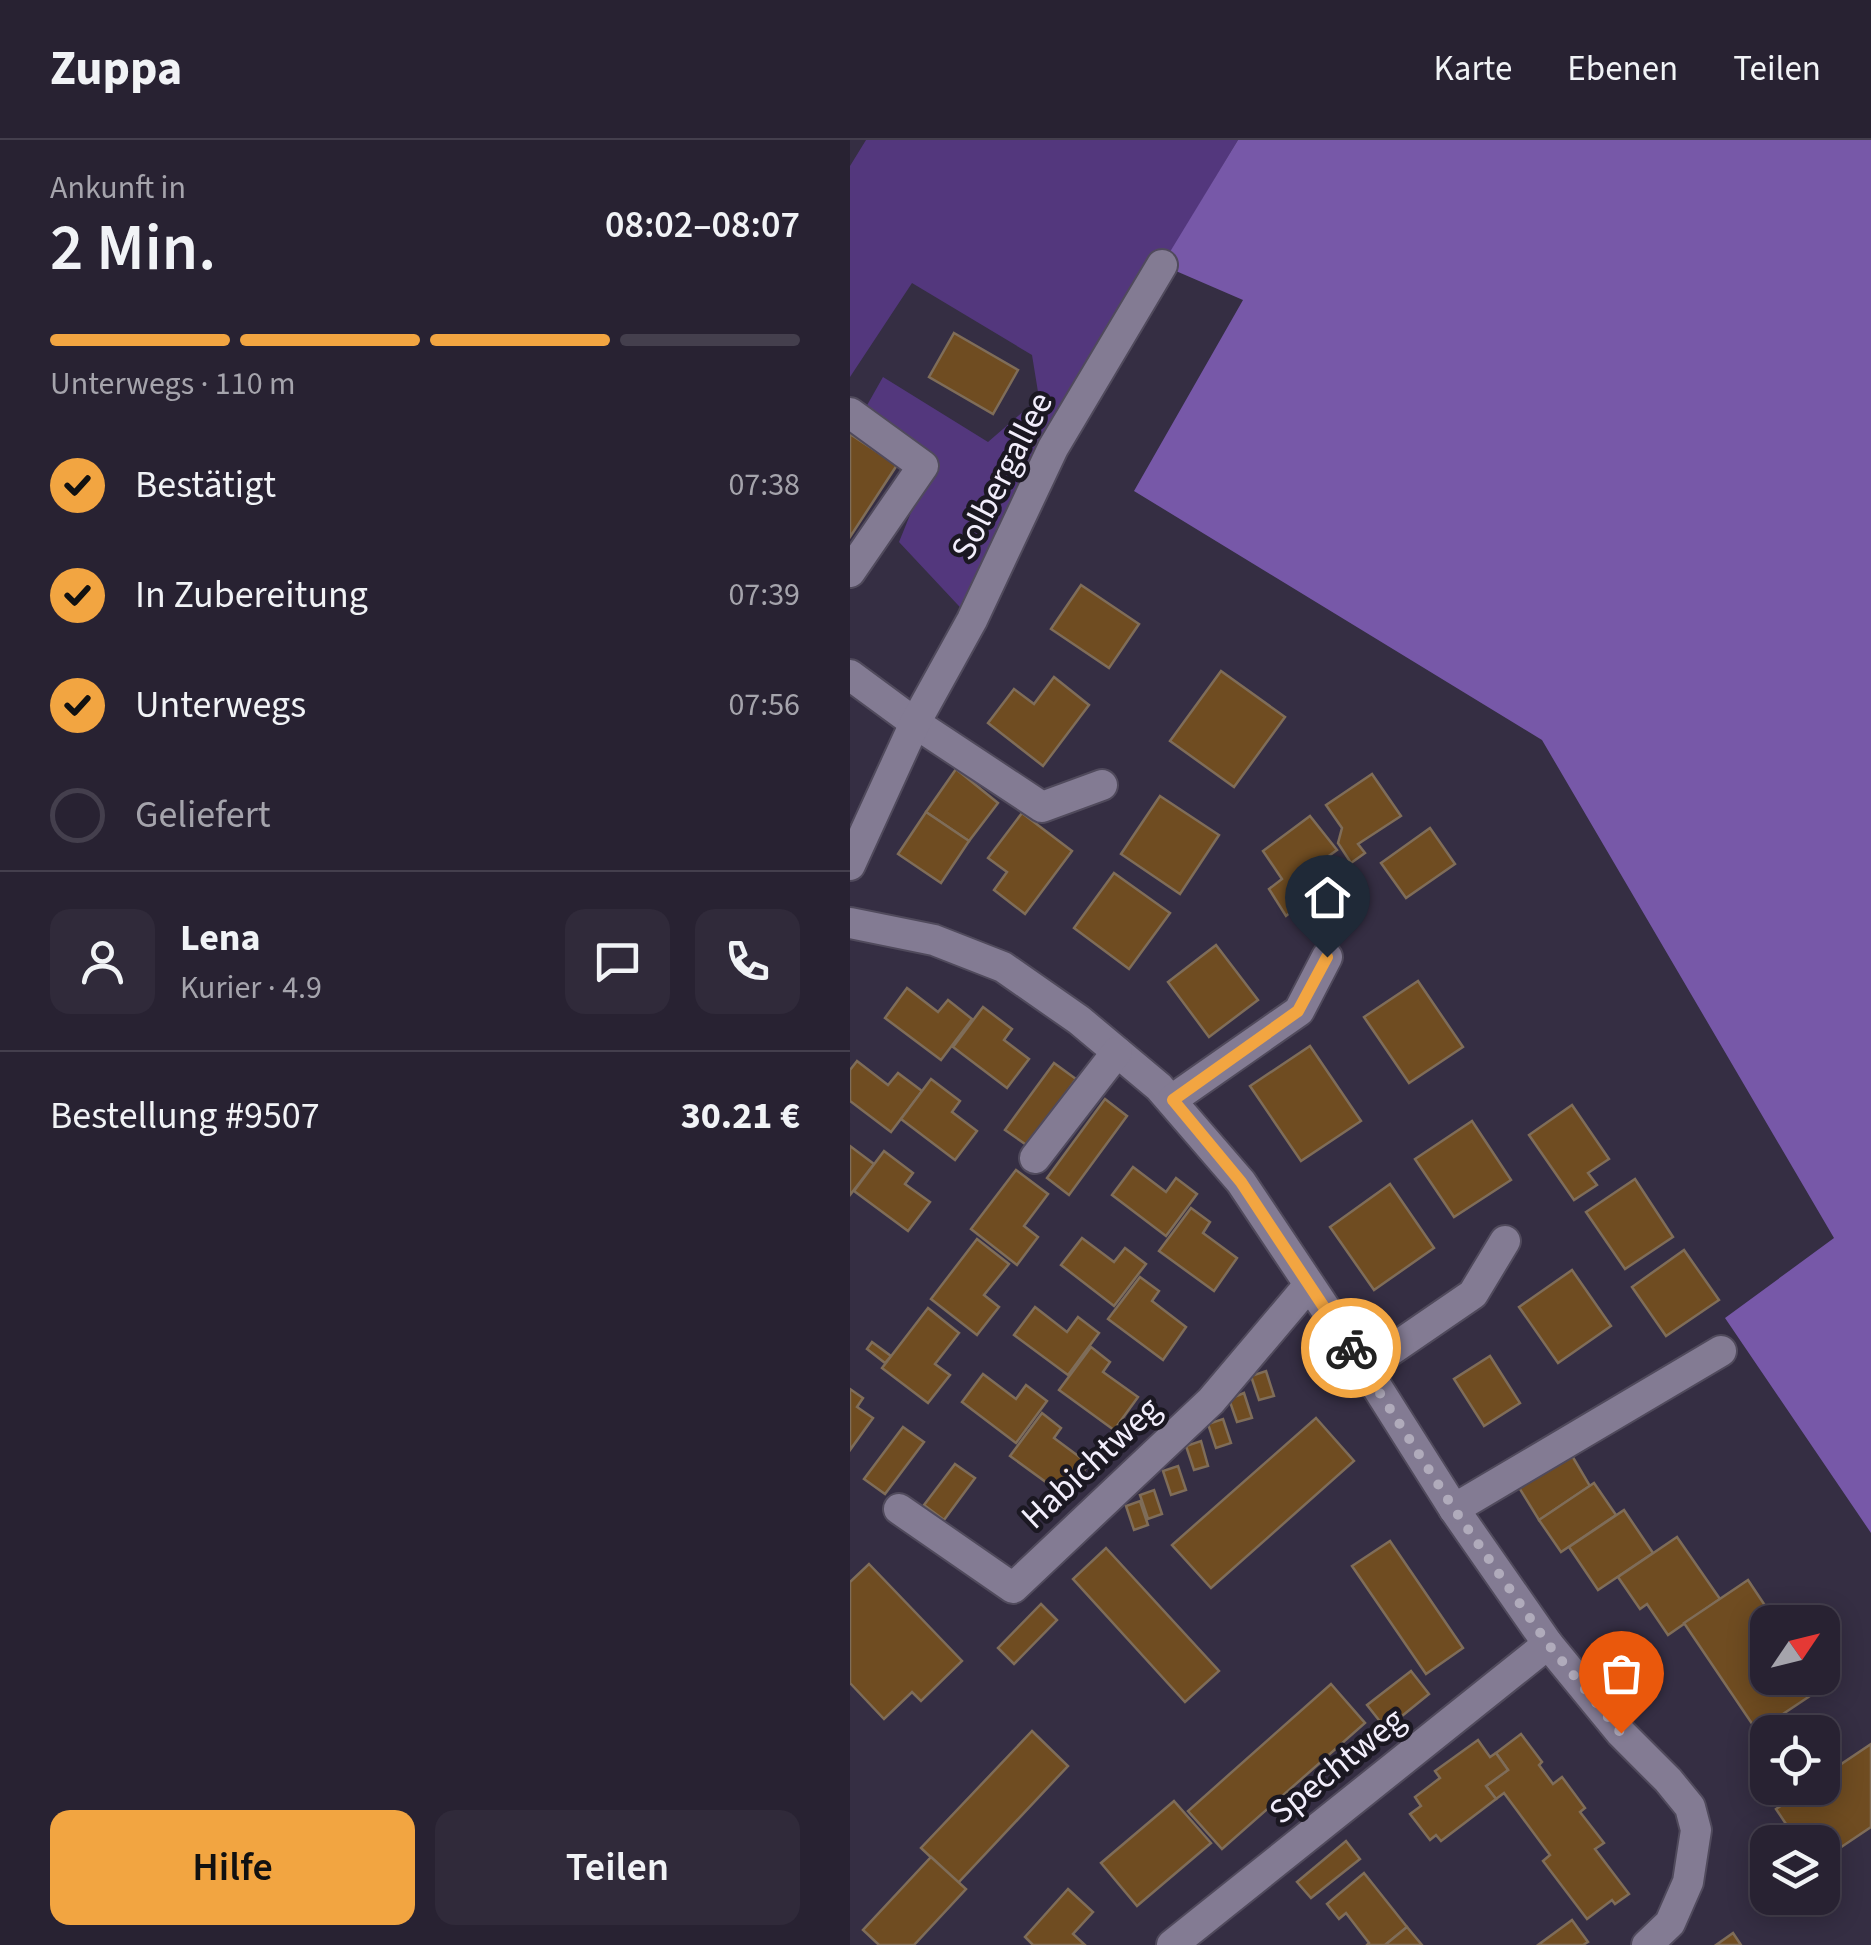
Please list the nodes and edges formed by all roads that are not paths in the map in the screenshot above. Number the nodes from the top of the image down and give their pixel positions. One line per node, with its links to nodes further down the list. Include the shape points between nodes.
1 (1162, 266): 5 (street, Solbergallee, via 1053,448 972,620)
2 (850, 412): 3 (street, via 923,466)
3 (850, 572)
4 (850, 675): 5 (street)
5 (914, 723): 6 (street, via 1042,807); 7 (street, Solbergallee)
6 (1102, 785)
7 (850, 865)
8 (850, 923): 10 (street, via 934,940 1003,968)
9 (1327, 957): 11 (street, via 1298,1011)
10 (1117, 1052): 11 (street); 12 (street)
11 (1173, 1100): 14 (street, via 1241,1182)
12 (1035, 1158)
13 (1505, 1241): 16 (street, via 1473,1294)
14 (1309, 1285): 16 (street); 17 (street, Habichtweg, via 1211,1401 1013,1588)
15 (1720, 1352): 18 (street)
16 (1365, 1368): 18 (street)
17 (899, 1509)
18 (1454, 1509): 19 (street)
19 (1548, 1644): 20 (street, Spechtweg); 21 (street, via 1690,1807 1696,1830 1688,1882 1670,1924)
20 (1172, 1945)
21 (1647, 1945)

